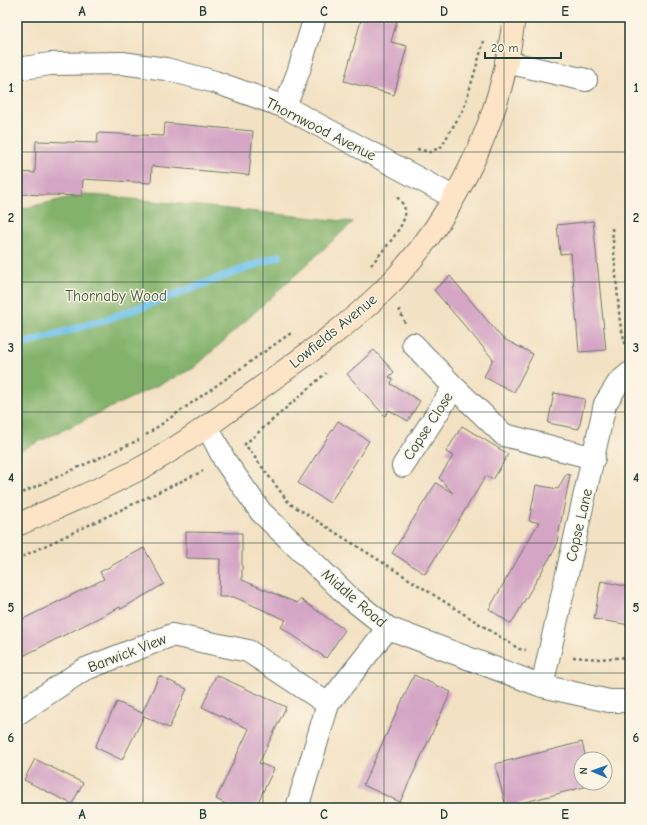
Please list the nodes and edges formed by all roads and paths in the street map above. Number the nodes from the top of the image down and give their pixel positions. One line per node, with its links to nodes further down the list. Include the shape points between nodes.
1 (315, 17): 7 (street)
2 (514, 17): 4 (street, Lowfields Avenue)
3 (487, 33): 8 (path, via 464,108 441,147 430,152)
4 (506, 62): 6 (street); 10 (street, Lowfields Avenue, via 492,113)
5 (17, 69): 7 (street, Thornwood Avenue, via 86,62 122,63 166,69 237,89)
6 (586, 80)
7 (285, 107): 10 (street, Thornwood Avenue)
8 (412, 147)
9 (393, 193): 12 (path, via 406,211 404,221)
10 (453, 198): 13 (street, Lowfields Avenue, via 411,260)
11 (612, 228): 16 (path, via 620,323)
12 (367, 270)
13 (383, 291): 15 (path, via 399,308); 19 (street, Lowfields Avenue, via 348,323)
14 (294, 331): 23 (path, via 141,439)
15 (413, 344): 18 (street, Copse Close)
16 (630, 354)
17 (630, 373): 21 (street, Copse Lane, via 619,382 605,404)
18 (454, 387): 21 (street, Copse Close, via 504,435); 22 (street, Copse Close)
19 (207, 426): 24 (street, Lowfields Avenue, via 144,467); 25 (street, Middle Road, via 225,461 262,512 349,597)
20 (245, 444): 26 (path, via 289,503 519,649)
21 (594, 458): 26 (street, Copse Lane)
22 (402, 466)
23 (17, 495)
24 (17, 525)
25 (388, 628): 28 (street, Middle Road); 30 (street)
26 (549, 654): 27 (path, via 599,659); 28 (street, Copse Lane)
27 (630, 657)
28 (542, 686): 29 (street, Middle Road, via 609,701)
29 (630, 701)
30 (328, 704): 31 (street, Barwick View, via 248,651 172,635 83,670); 32 (street)
31 (17, 714)
32 (296, 808)

